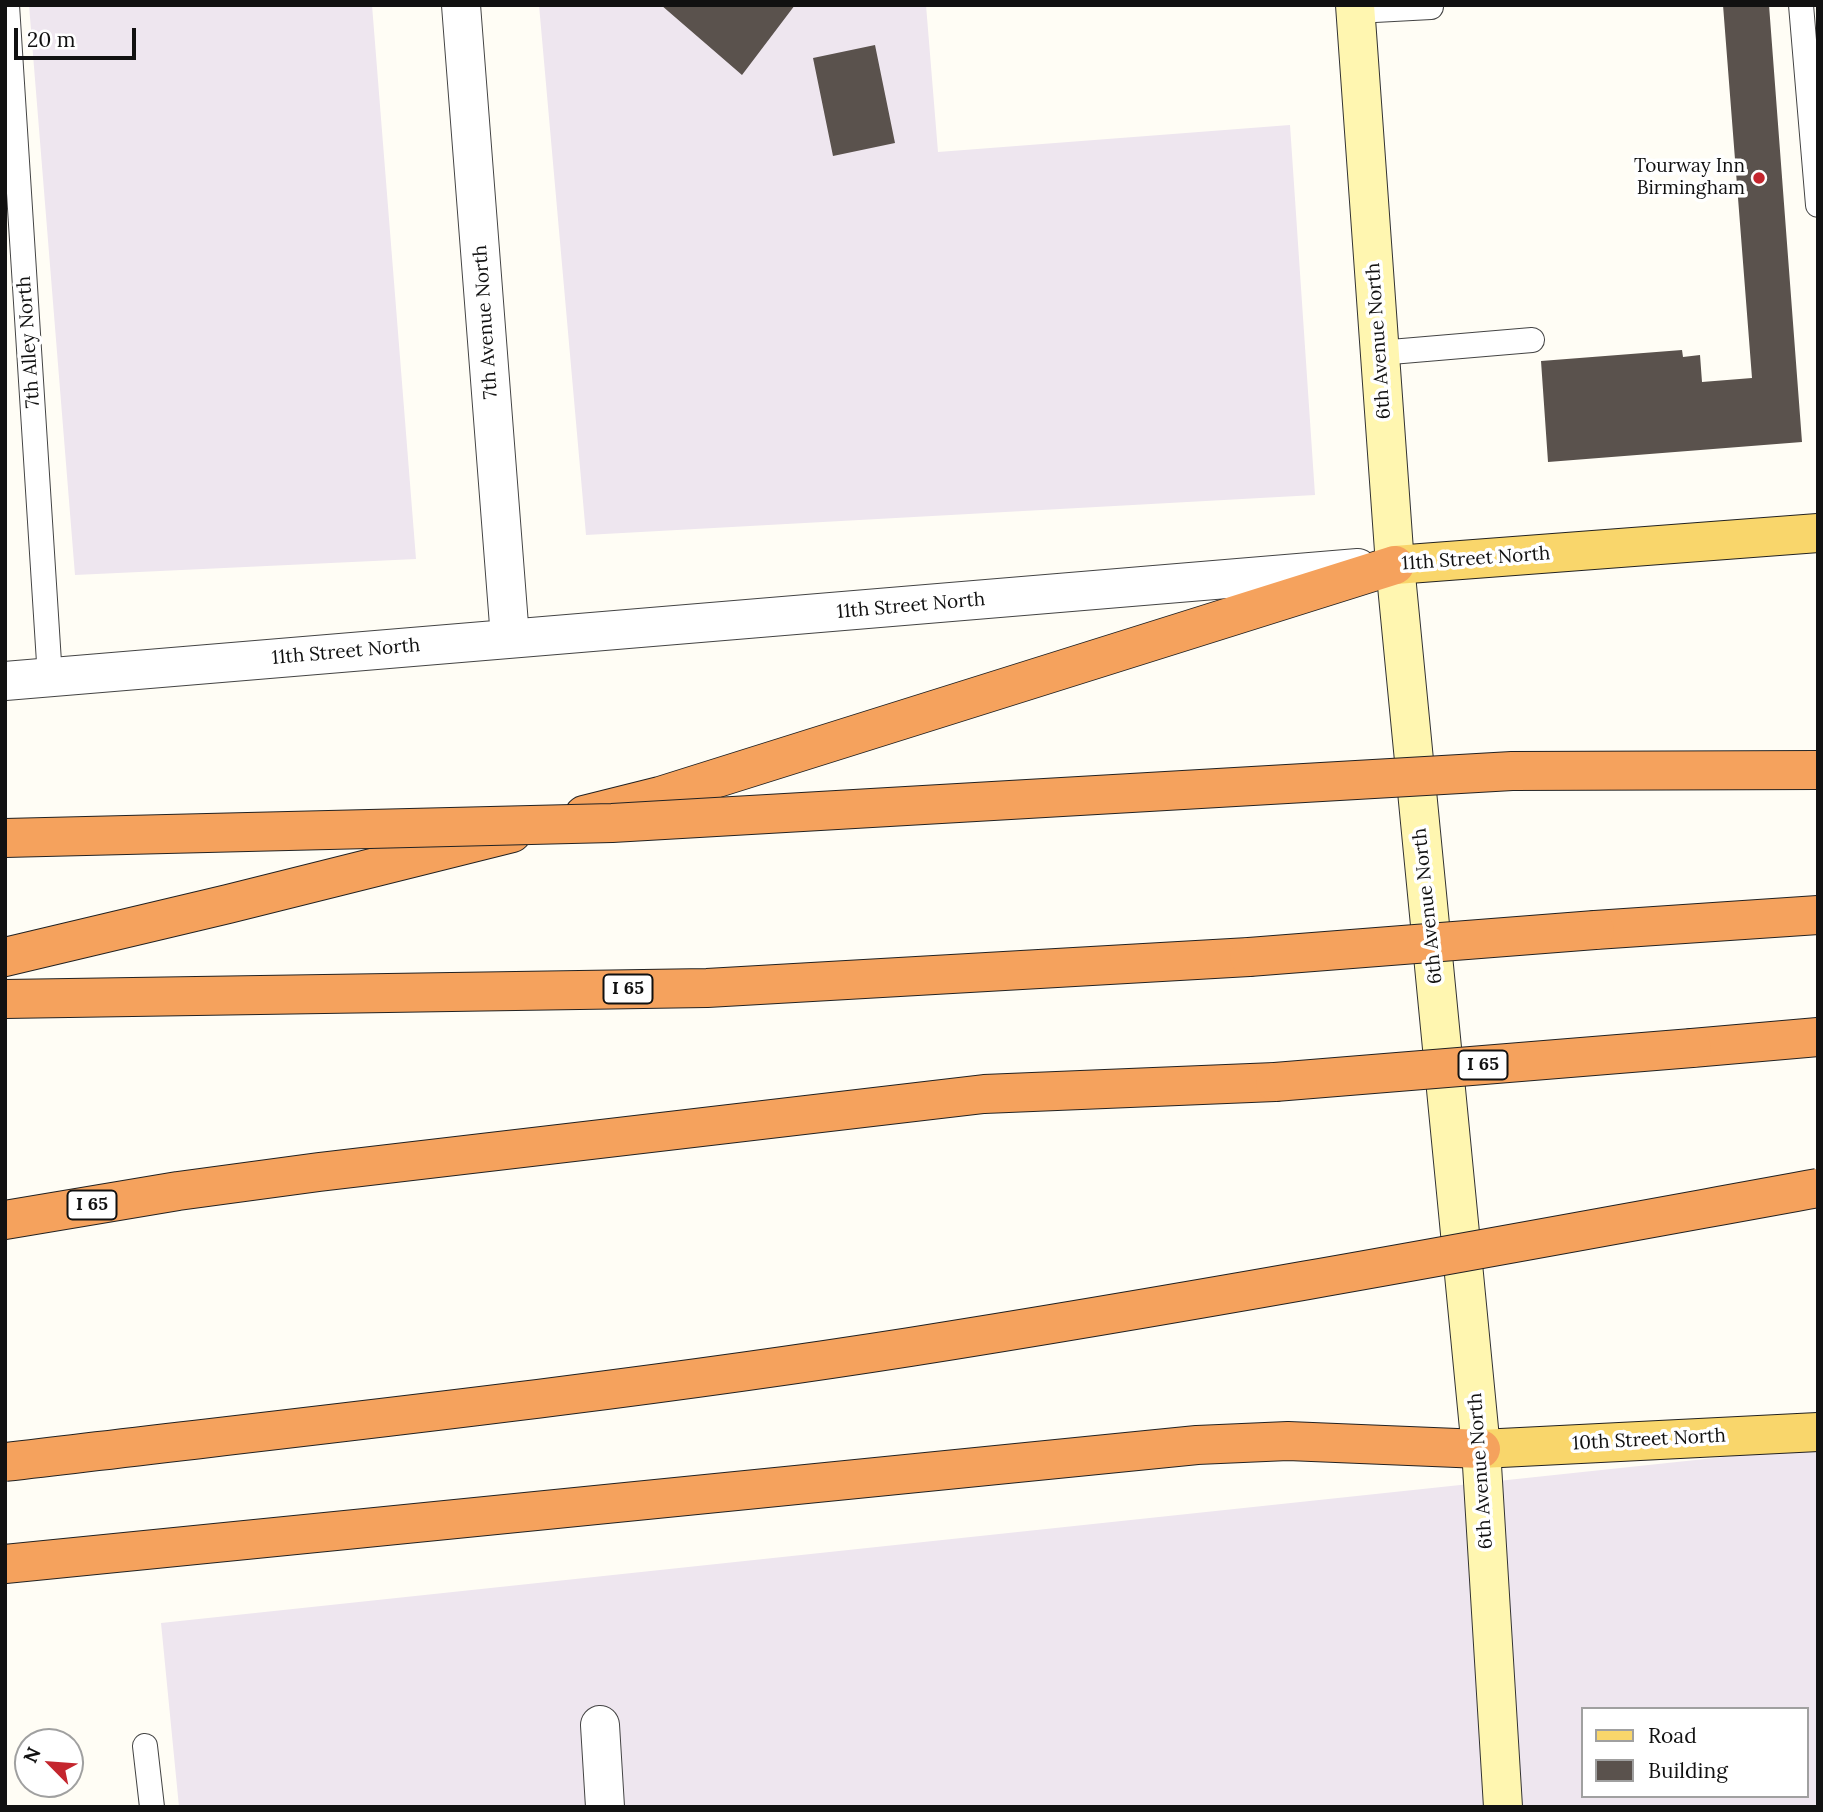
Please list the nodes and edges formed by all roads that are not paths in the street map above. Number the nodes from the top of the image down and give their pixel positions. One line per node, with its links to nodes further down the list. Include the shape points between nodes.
1 (8, 5): 12 (lane, 7th Alley North)
2 (461, 5): 11 (street, 7th Avenue North)
3 (1801, 5): 6 (lane)
4 (1431, 7): 5 (lane)
5 (1356, 8): 8 (main road, 6th Avenue North)
6 (1818, 205)
7 (1532, 340): 8 (lane)
8 (1379, 353): 10 (main road, 6th Avenue North)
9 (1818, 533): 10 (main road, 11th Street North)
10 (1395, 565): 11 (street, 11th Street North); 17 (highway, via 660,796); 23 (main road, 6th Avenue North)
11 (510, 638): 12 (street, 11th Street North)
12 (50, 678): 13 (street, 11th Street North)
13 (5, 681)
14 (1818, 770): 15 (highway, bridge, via 1512,771 612,823)
15 (5, 838)
16 (1818, 915): 18 (highway, I 65, bridge, via 1249,957 707,988)
17 (5, 957)
18 (5, 999)
19 (1818, 1037): 21 (highway, I 65, bridge, via 1275,1083 984,1094 306,1174)
20 (1818, 1188): 24 (highway, bridge, via 908,1347 523,1401)
21 (5, 1220)
22 (1818, 1432): 23 (main road, 10th Street North)
23 (1481, 1448): 25 (highway, via 1288,1441 1197,1445); 30 (main road, 6th Avenue North)
24 (5, 1462)
25 (5, 1564)
26 (600, 1725): 29 (street)
27 (145, 1746): 28 (lane)
28 (152, 1807)
29 (606, 1807)
30 (1503, 1807)

